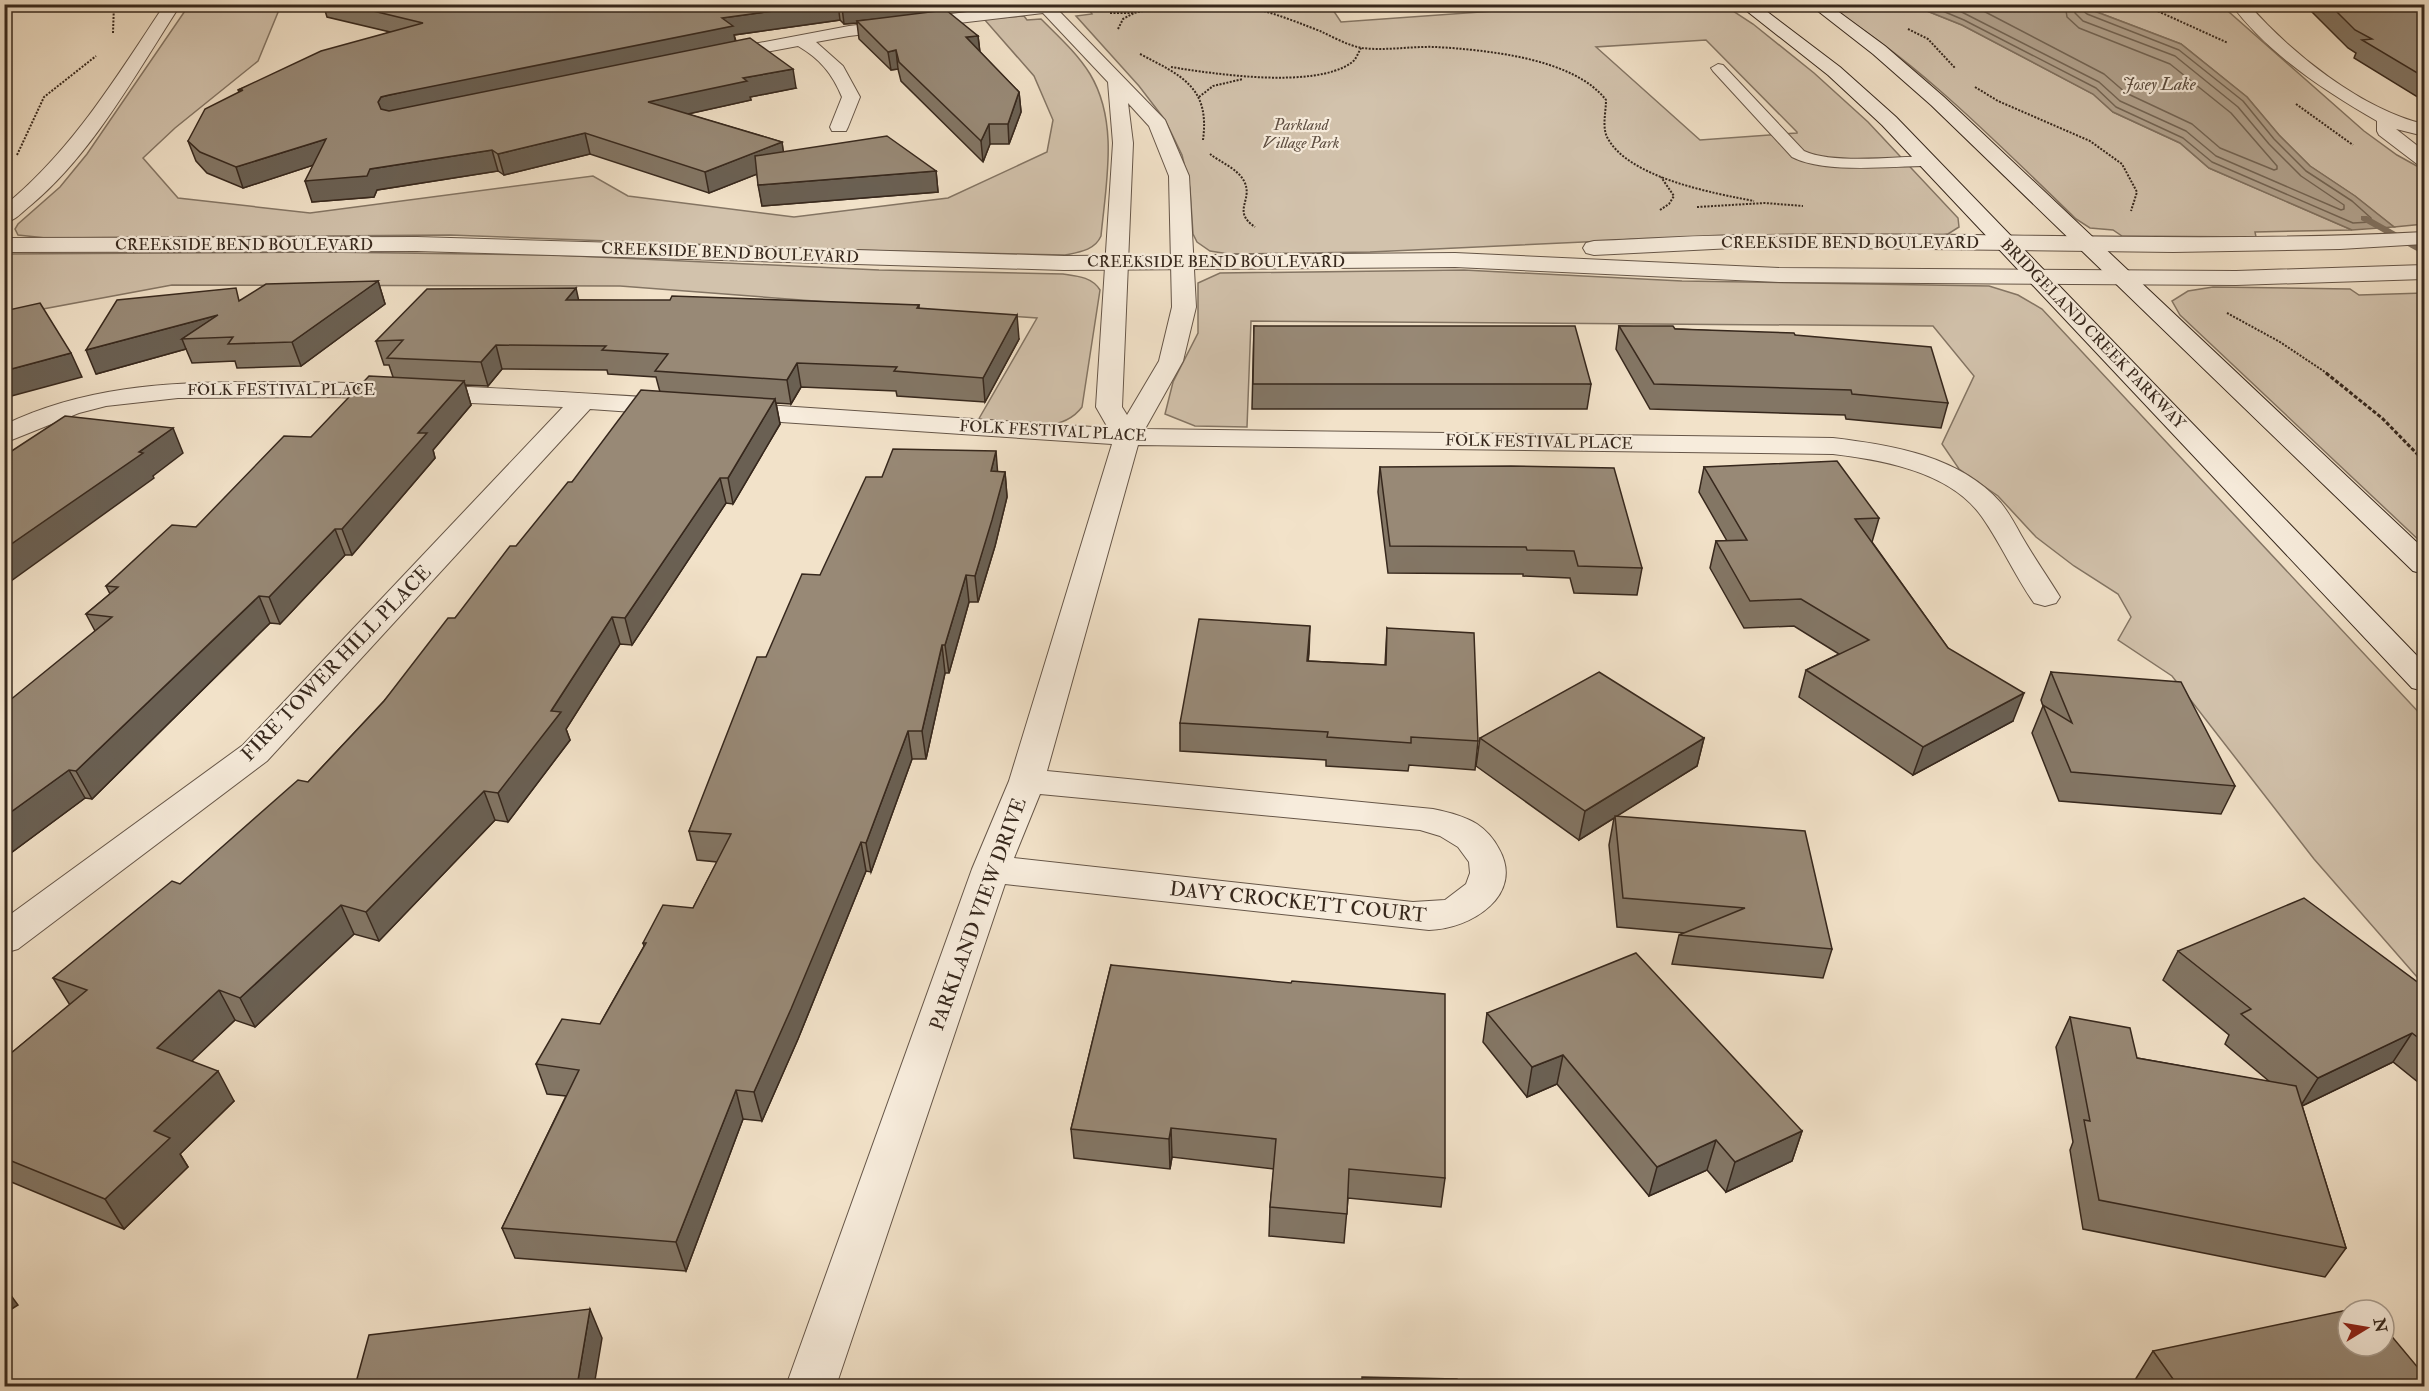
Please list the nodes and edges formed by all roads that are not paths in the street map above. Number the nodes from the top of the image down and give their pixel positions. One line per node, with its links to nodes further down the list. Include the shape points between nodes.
1 (173, 4): 16 (street, via 67,158)
2 (1079, 4): 6 (street)
3 (1746, 4): 15 (street, BRIDGELAND CREEK PARKWAY, via 1834,71)
4 (1817, 4): 19 (street, via 1904,70)
5 (2239, 4): 11 (street, via 2318,76)
6 (1044, 6): 7 (street); 10 (street, PARKLAND VIEW DRIVE)
7 (801, 40): 8 (street); 12 (street, via 823,53 842,74 851,97)
8 (705, 58)
9 (1718, 68): 15 (lane, via 1798,154 1808,159)
10 (1116, 78): 22 (street, PARKLAND VIEW DRIVE, via 1158,124 1179,176); 23 (street, via 1123,143)
11 (2387, 119): 13 (street); 14 (street, via 2386,131)
12 (839, 127)
13 (2424, 130)
14 (2424, 160)
15 (1928, 161): 18 (street, BRIDGELAND CREEK PARKWAY)
16 (4, 217)
17 (2424, 238): 19 (street, CREEKSIDE BEND BOULEVARD, via 2294,244)
18 (2007, 244): 19 (street, CREEKSIDE BEND BOULEVARD); 21 (street, CREEKSIDE BEND BOULEVARD, via 1753,241 1571,249); 25 (street, BRIDGELAND CREEK PARKWAY)
19 (2086, 244): 26 (street)
20 (4, 245): 23 (street, CREEKSIDE BEND BOULEVARD, via 428,244 917,261)
21 (1455, 260): 22 (street, CREEKSIDE BEND BOULEVARD); 25 (street, CREEKSIDE BEND BOULEVARD, via 1779,276)
22 (1182, 262): 23 (street, CREEKSIDE BEND BOULEVARD); 29 (street, PARKLAND VIEW DRIVE, via 1184,307 1171,361)
23 (1116, 263): 29 (street, via 1108,407)
24 (2424, 272): 26 (street, CREEKSIDE BEND BOULEVARD)
25 (2038, 276): 26 (street, CREEKSIDE BEND BOULEVARD); 32 (street, BRIDGELAND CREEK PARKWAY)
26 (2121, 278): 30 (street)
27 (583, 401): 28 (street, FOLK FESTIVAL PLACE, via 358,389 181,390 126,394 68,406); 29 (street, FOLK FESTIVAL PLACE); 35 (street, FIRE TOWER HILL PLACE, via 255,753)
28 (4, 435)
29 (1127, 437): 31 (street, FOLK FESTIVAL PLACE, via 1833,446 1870,450 1942,472 1971,489 1991,508); 33 (street, PARKLAND VIEW DRIVE)
30 (2424, 565)
31 (2045, 597)
32 (2424, 681)
33 (1027, 781): 34 (street, PARKLAND VIEW DRIVE); 34 (street, DAVY CROCKETT COURT, via 1420,818 1449,825 1470,837 1483,852 1490,870 1486,887 1474,902 1444,915 1413,916)
34 (991, 869): 36 (street, PARKLAND VIEW DRIVE)
35 (4, 939)
36 (812, 1386)

